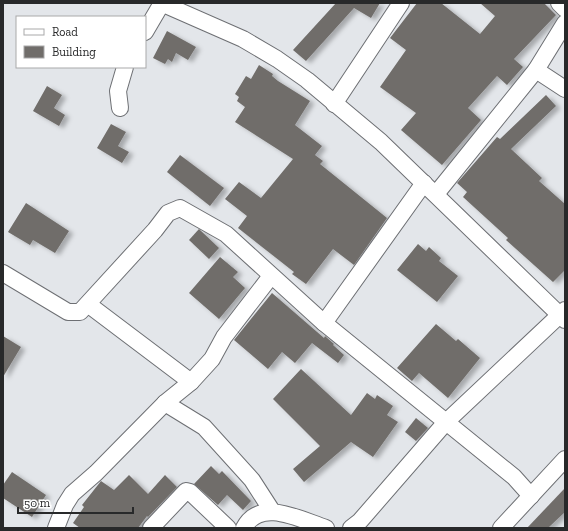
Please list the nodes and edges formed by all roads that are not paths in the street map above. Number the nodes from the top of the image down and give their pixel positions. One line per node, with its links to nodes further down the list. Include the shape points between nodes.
1 (161, 3): 6 (street); 10 (street, via 243,39 307,80)
2 (401, 3): 10 (street)
3 (559, 3): 4 (street)
4 (565, 9)
5 (565, 23): 8 (street)
6 (146, 30)
7 (125, 68): 11 (street, via 118,91)
8 (536, 70): 9 (street); 13 (street)
9 (565, 89)
10 (334, 104): 12 (street, via 381,142)
11 (120, 108)
12 (424, 183): 13 (street); 18 (street)
13 (436, 194): 17 (street)
14 (3, 273): 16 (street, via 68,312 80,312)
15 (271, 276): 16 (street, via 226,234 180,208 168,213); 18 (street); 19 (street, via 224,337 212,359)
16 (89, 305): 19 (street)
17 (563, 315): 21 (street)
18 (324, 323): 21 (street)
19 (191, 382): 20 (street)
20 (165, 403): 24 (street, via 204,427 252,480); 25 (street, via 72,494)
21 (446, 422): 23 (street, via 514,477); 30 (street, via 360,521)
22 (565, 459): 23 (street)
23 (531, 496): 31 (street)
24 (272, 511): 28 (street, via 256,514 247,521); 29 (street)
25 (56, 528)
26 (151, 528): 27 (street, via 186,491)
27 (228, 528)
28 (244, 528)
29 (326, 528)
30 (351, 528)
31 (501, 528)

